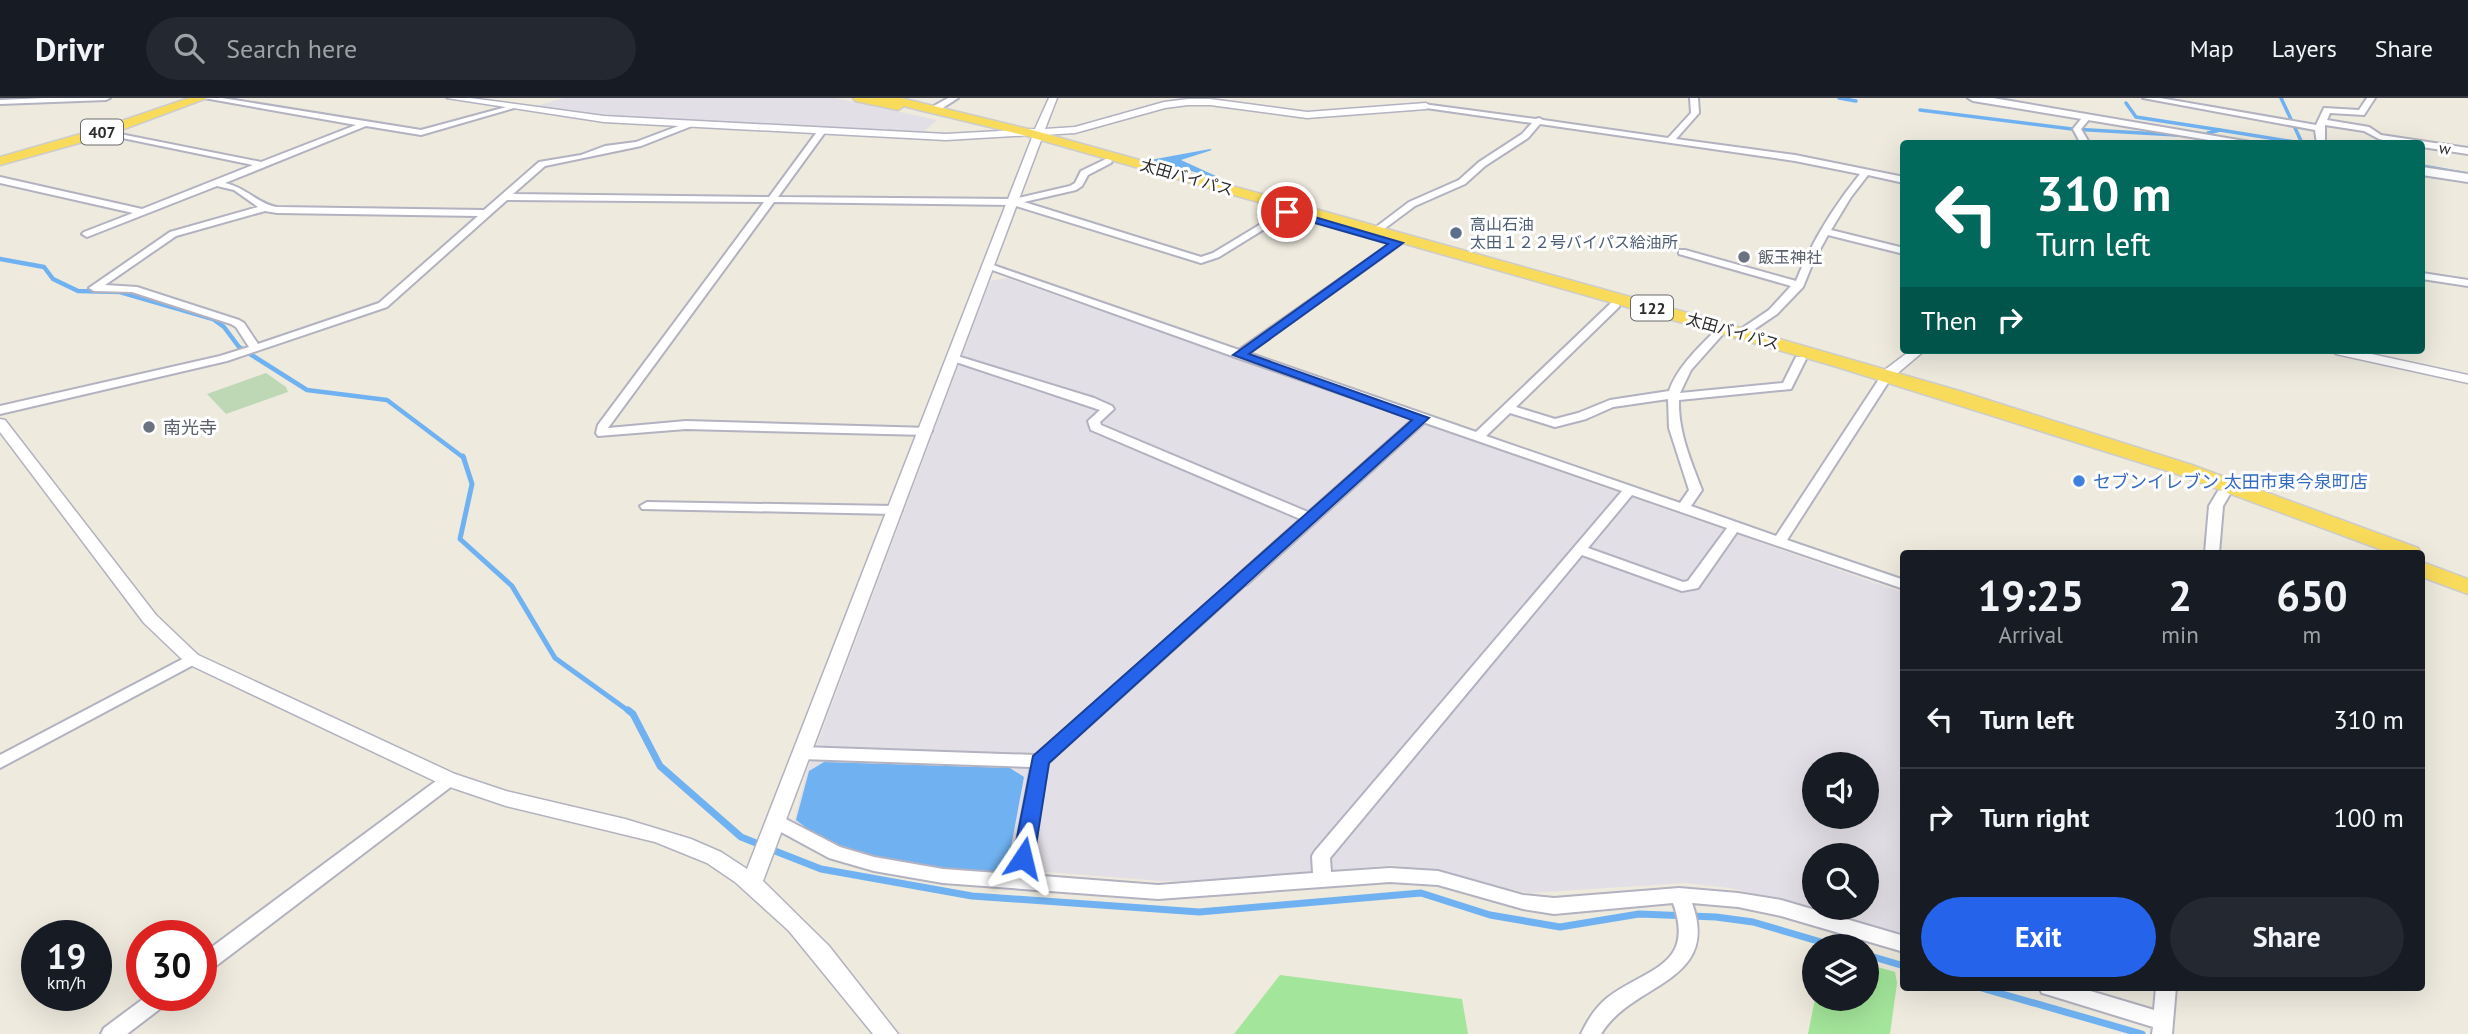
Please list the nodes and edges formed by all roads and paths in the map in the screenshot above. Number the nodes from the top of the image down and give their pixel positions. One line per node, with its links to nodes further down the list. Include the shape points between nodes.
1 (41, 98): 16 (street)
2 (106, 98): 16 (street)
3 (201, 98): 26 (highway, 407)
4 (208, 98): 22 (street)
5 (451, 98): 18 (street)
6 (859, 98): 27 (highway, 太田バイパス / 122)
7 (883, 98): 19 (highway, 太田バイパス / 122)
8 (954, 98): 19 (street)
9 (1053, 98): 28 (street)
10 (1444, 98): 17 (street)
11 (1695, 98): 29 (street, via 1693,117)
12 (1973, 98): 20 (main road)
13 (2147, 98): 24 (street, w)
14 (2371, 98): 24 (street, via 2361,113 2327,110)
15 (0, 102): 16 (street)
16 (31, 103)
17 (1426, 106): 21 (street); 28 (street, via 1307,115 1188,102)
18 (510, 108): 22 (street, via 421,132); 23 (street, via 604,120)
19 (935, 109): 28 (highway, 太田バイパス / 122)
20 (2088, 116): 30 (street, via 2077,130); 31 (main road)
21 (1539, 120): 29 (street); 52 (street, via 1519,141 1462,182 1412,204)
22 (369, 123): 38 (street)
23 (689, 124): 25 (street); 45 (street, via 638,144 545,163)
24 (2321, 125): 32 (street); 33 (street, w, via 2366,129)
25 (822, 131): 27 (street); 46 (street)
26 (103, 132): 36 (highway, 407); 38 (street)
27 (1011, 135): 28 (highway, 太田バイパス / 122)
28 (1035, 136): 37 (highway, 太田バイパス / 122); 47 (street); 52 (highway, 太田バイパス / 122)
29 (1671, 139): 39 (street)
30 (2083, 140)
31 (2233, 140)
32 (2321, 140)
33 (2397, 140)
34 (2425, 145): 35 (street, w)
35 (2468, 151)
36 (0, 161)
37 (1108, 161): 47 (street, via 1084,173 1073,188); 50 (highway, 太田バイパス / 122)
38 (263, 164): 44 (street)
39 (1867, 171): 42 (street); 53 (street)
40 (2425, 171): 41 (main road)
41 (2468, 178)
42 (1900, 179)
43 (0, 180): 49 (street)
44 (216, 183): 48 (street, via 246,193); 49 (street)
45 (506, 197): 46 (street); 51 (street)
46 (771, 200): 47 (street); 78 (street, via 602,433 686,425)
47 (1013, 202): 50 (street, via 1201,260 1216,256); 58 (street)
48 (265, 208): 51 (street); 65 (street, via 173,234 94,288 133,289 234,322)
49 (143, 212): 54 (street)
50 (1287, 212): 55 (highway, 太田バイパス / 122)
51 (487, 213): 65 (street, via 383,305)
52 (1377, 230): 63 (highway, 太田バイパス / 122)
53 (1826, 232): 56 (street); 61 (street)
54 (87, 234)
55 (1397, 243): 62 (highway, 太田バイパス / 122); 68 (street)
56 (1900, 250)
57 (1682, 252): 61 (street)
58 (989, 267): 68 (street); 69 (street)
59 (2425, 276): 60 (street)
60 (2468, 283)
61 (1799, 285): 63 (street, via 1773,312)
62 (1615, 305): 64 (highway, 太田バイパス / 122); 74 (street)
63 (1742, 333): 71 (highway, 太田バイパス / 122)
64 (1718, 334): 70 (highway, 太田バイパス / 122); 73 (street, via 1695,359)
65 (256, 349): 75 (street)
66 (1914, 354): 71 (street)
67 (2354, 354): 72 (street)
68 (1239, 355): 76 (street)
69 (954, 358): 78 (street); 85 (street, via 1090,401 1108,410 1094,421 1095,426)
70 (1800, 359): 71 (highway, 太田バイパス / 122); 73 (street, via 1787,387)
71 (1884, 379): 81 (highway, 太田バイパス / 122); 87 (street); 91 (highway, 太田バイパス / 122, via 2046,424)
72 (2468, 380)
73 (1676, 396): 74 (street, via 1610,404 1555,423); 83 (street, via 1676,434 1696,490)
74 (1508, 408): 79 (street)
75 (0, 410)
76 (1422, 418): 79 (street); 85 (street)
77 (0, 423): 98 (street, via 150,619)
78 (926, 431): 84 (street)
79 (1477, 438): 80 (street)
80 (1629, 491): 83 (street); 88 (street)
81 (2223, 494): 89 (street, via 2216,506); 90 (highway, 太田バイパス / 122)
82 (647, 506): 84 (street)
83 (1682, 509): 86 (street)
84 (895, 510): 99 (street)
85 (1310, 518): 95 (street)
86 (1734, 527): 87 (street); 88 (street, via 1693,586 1682,587)
87 (1779, 542): 96 (street)
88 (1578, 549): 104 (street, via 1321,856)
89 (2211, 550)
90 (2374, 550)
91 (2402, 550)
92 (2425, 559): 94 (highway)
93 (2425, 570): 97 (highway)
94 (2468, 576)
95 (1241, 581): 100 (street)
96 (1900, 584)
97 (2468, 587)
98 (192, 659): 101 (street); 102 (street)
99 (802, 753): 100 (street); 103 (street)
100 (1040, 761): 105 (street)
101 (0, 762)
102 (450, 779): 106 (street, via 686,845); 109 (street)
103 (769, 838): 105 (street, via 874,864); 106 (street)
104 (1322, 880): 105 (street, via 1158,892); 107 (street, via 1390,875 1438,878 1522,902)
105 (1019, 882)
106 (752, 883): 115 (street, via 770,897)
107 (1684, 910): 108 (street, via 1738,900); 116 (street, via 1687,947 1677,961 1666,973 1614,1004)
108 (1900, 943)
109 (217, 954)
110 (2060, 991): 113 (street)
111 (2166, 991): 113 (street)
112 (142, 1011): 114 (street)
113 (2162, 1029)
114 (111, 1034)
115 (887, 1034)
116 (1591, 1034)

